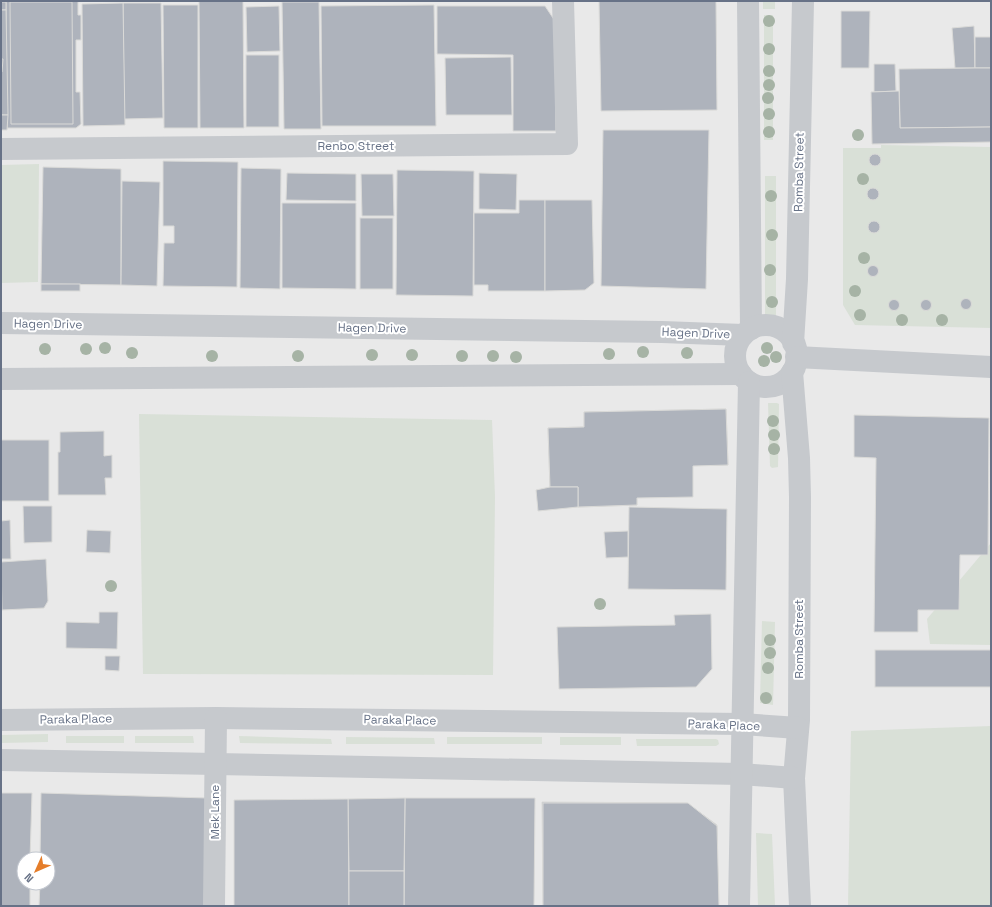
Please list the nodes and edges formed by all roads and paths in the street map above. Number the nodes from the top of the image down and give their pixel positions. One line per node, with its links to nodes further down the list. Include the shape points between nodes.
1 (563, 1): 4 (street, Renbo Street, via 567,144)
2 (748, 1): 6 (street)
3 (803, 1): 7 (street, Romba Street)
4 (1, 149)
5 (1, 323): 6 (street, Hagen Drive)
6 (747, 332): 7 (street, via 760,326 780,329 788,335); 9 (street, via 737,344 735,353 736,363)
7 (794, 357): 8 (street); 9 (street, via 785,380 776,385 756,385); 14 (street, Romba Street, via 800,497)
8 (991, 367)
9 (745, 378): 10 (street); 13 (street)
10 (1, 379)
11 (216, 718): 12 (street, Paraka Place); 13 (street, Paraka Place); 16 (street, Mek Lane)
12 (1, 720)
13 (742, 724): 14 (street, Paraka Place); 17 (street)
14 (798, 728): 18 (street, Romba Street)
15 (1, 760): 16 (street)
16 (215, 763): 17 (street); 19 (street, Mek Lane)
17 (741, 774): 18 (street); 20 (street)
18 (794, 778): 21 (street, Romba Street)
19 (214, 906)
20 (739, 906)
21 (800, 906)

